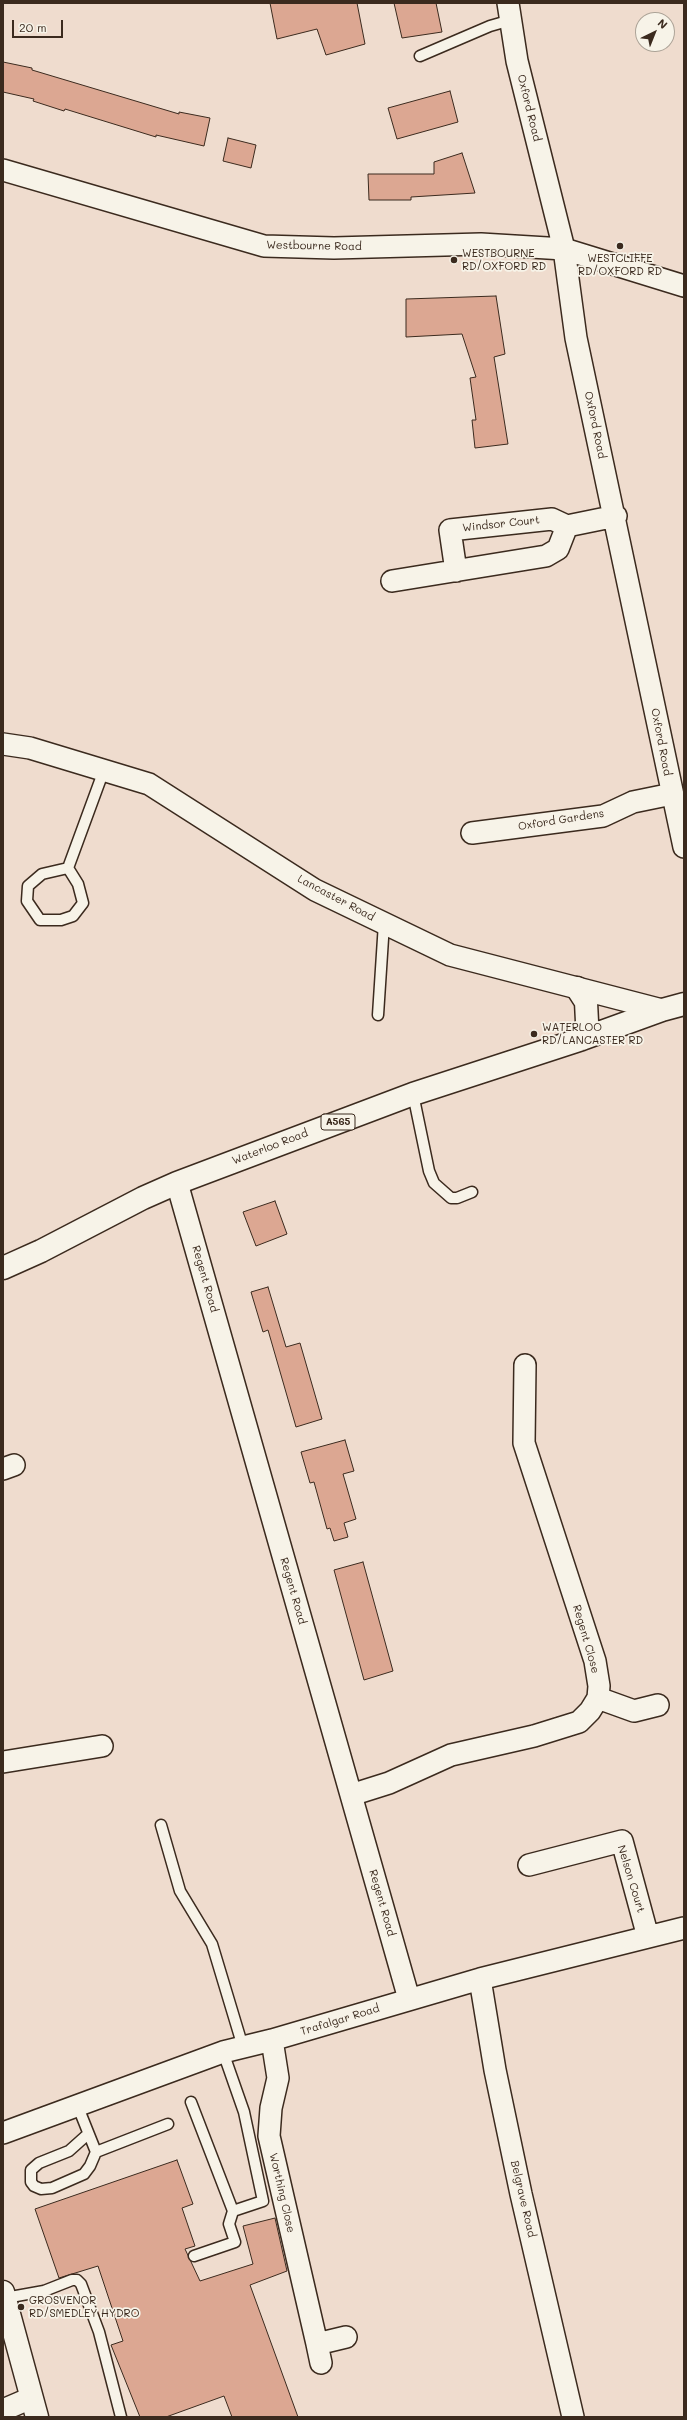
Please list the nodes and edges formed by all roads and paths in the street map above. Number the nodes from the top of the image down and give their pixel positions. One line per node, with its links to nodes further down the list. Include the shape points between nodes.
1 (509, 11): 2 (lane, via 490,26); 4 (street, Oxford Road, via 517,61)
2 (420, 56)
3 (3, 170): 4 (street, Westbourne Road, via 264,246 334,248 481,244)
4 (564, 249): 5 (street, Westbourne Road); 6 (street, Oxford Road, via 576,338)
5 (684, 286)
6 (616, 516): 7 (street); 12 (street, Oxford Road)
7 (567, 526): 8 (street, via 558,549 546,556); 8 (street, Windsor Court, via 552,518 450,530)
8 (456, 571): 9 (street)
9 (392, 581)
10 (3, 744): 11 (street, Lancaster Road, via 30,748)
11 (104, 770): 15 (lane); 16 (street, Lancaster Road, via 149,784 315,890)
12 (672, 794): 13 (street, Oxford Gardens, via 633,802 603,816); 14 (street, Oxford Road)
13 (472, 833)
14 (684, 847)
15 (68, 868): 15 (lane, via 42,874 28,886 27,901 40,920 62,920 73,916 83,903 78,884)
16 (384, 923): 17 (street, Lancaster Road, via 450,955); 20 (lane)
17 (577, 988): 19 (street, Lancaster Road); 21 (main road, via 586,1002 587,1022)
18 (684, 1004): 19 (main road, Waterloo Road / A565)
19 (662, 1010): 21 (main road, Waterloo Road / A565)
20 (378, 1015)
21 (582, 1039): 22 (main road, Waterloo Road / A565)
22 (413, 1094): 23 (main road, Waterloo Road / A565); 24 (lane, via 429,1171 434,1183 451,1198)
23 (177, 1183): 25 (main road, Waterloo Road / A565); 31 (street, Regent Road)
24 (472, 1192)
25 (3, 1268)
26 (525, 1365): 27 (street, Regent Close, via 524,1442 595,1661)
27 (598, 1698): 28 (street, via 634,1711); 31 (street, via 579,1722 534,1736 452,1755 389,1783)
28 (658, 1705)
29 (102, 1746): 30 (street)
30 (3, 1762)
31 (351, 1795): 37 (street, Regent Road)
32 (161, 1825): 39 (lane, via 180,1891 212,1944)
33 (529, 1865): 35 (street, Nelson Court, via 622,1841)
34 (684, 1929): 35 (street, Trafalgar Road)
35 (648, 1937): 36 (street, Trafalgar Road)
36 (480, 1979): 37 (street, Trafalgar Road); 53 (street, Belgrave Road, via 518,2179)
37 (409, 1999): 38 (street, Trafalgar Road)
38 (272, 2040): 39 (street, Trafalgar Road); 49 (street, Worthing Close, via 278,2078 271,2108 269,2136 319,2353)
39 (233, 2049): 41 (street, Trafalgar Road); 46 (lane, via 263,2201)
40 (191, 2102): 46 (lane)
41 (78, 2107): 43 (street, Trafalgar Road); 44 (lane)
42 (168, 2124): 45 (lane)
43 (3, 2133)
44 (88, 2134): 45 (lane); 45 (lane, via 70,2151 39,2163 31,2170 31,2182 41,2189 52,2188 84,2174)
45 (96, 2152)
46 (233, 2211): 47 (lane, via 229,2224 235,2242)
47 (194, 2256)
48 (4, 2295): 50 (main road); 52 (lane, via 28,2295 72,2280 77,2280 81,2284 99,2332)
49 (346, 2337)
50 (34, 2407): 51 (street)
51 (3, 2410)
52 (121, 2417)
53 (573, 2417)

